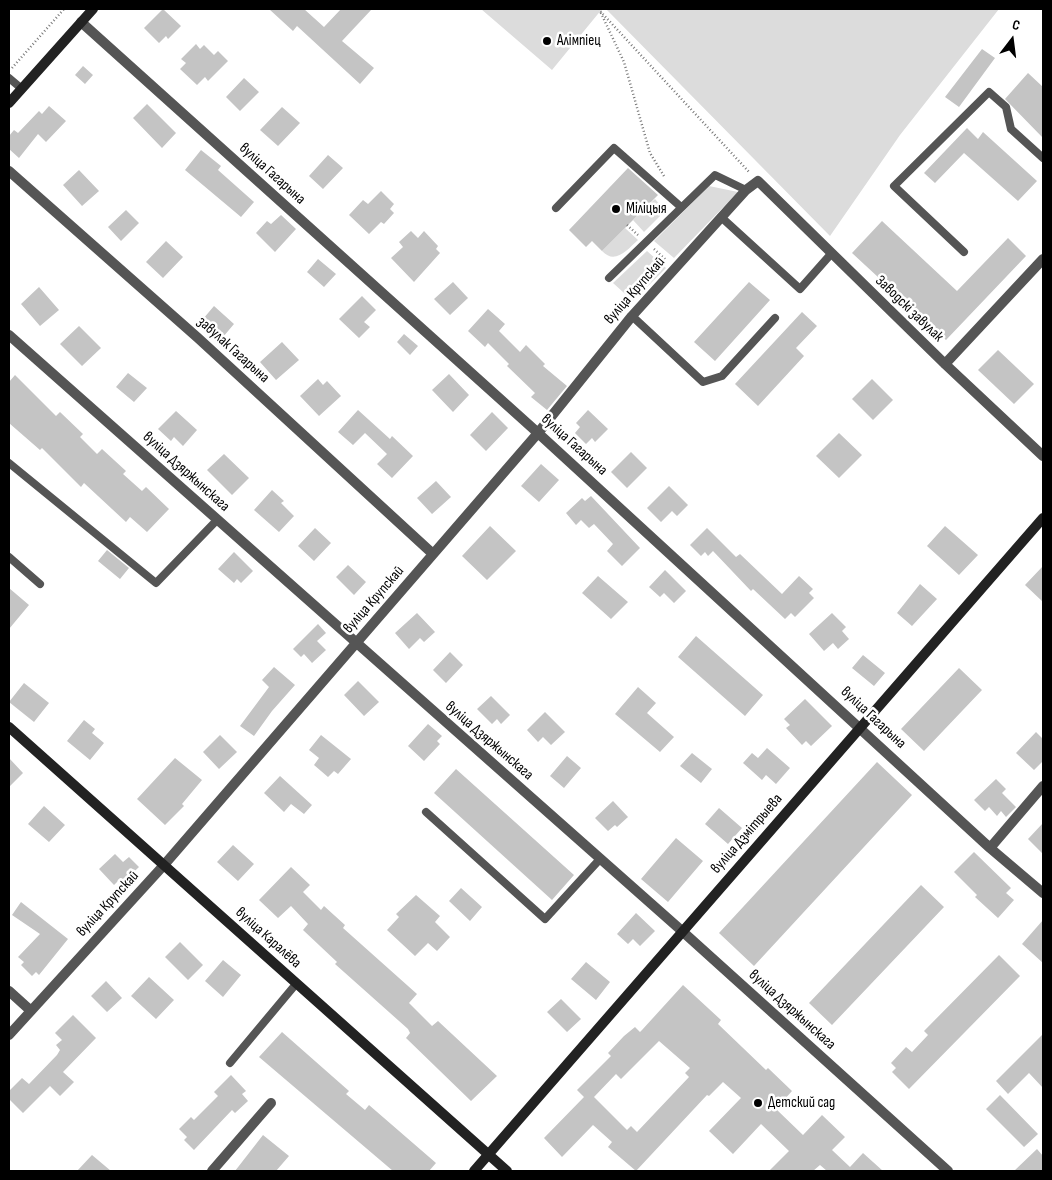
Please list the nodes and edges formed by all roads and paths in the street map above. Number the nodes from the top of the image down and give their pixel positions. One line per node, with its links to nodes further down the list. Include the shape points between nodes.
1 (64, 9): 4 (path)
2 (93, 9): 3 (street)
3 (81, 22): 6 (street); 24 (street, вуліца Гагарына)
4 (9, 72)
5 (9, 78): 6 (lane)
6 (22, 89): 7 (street)
7 (9, 103)
8 (1043, 158): 16 (lane, via 1011,129 1006,107 989,92 894,186)
9 (9, 171): 29 (street, завулак Гагарына, via 198,338)
10 (758, 181): 11 (path, via 600,11 624,62 650,153 665,178); 12 (street, вуліца Крупскай); 17 (street, Заводскі завулак)
11 (663, 190): 13 (lane); 14 (lane, via 614,148)
12 (746, 190): 13 (lane, via 715,175); 15 (street, вуліца Крупскай)
13 (681, 207): 19 (lane)
14 (556, 208)
15 (721, 217): 17 (lane, via 800,289); 20 (street, вуліца Крупскай)
16 (964, 252)
17 (831, 254): 23 (street, Заводскі завулак)
18 (1043, 258): 23 (street)
19 (609, 278)
20 (632, 316): 21 (lane, via 703,382 722,376); 24 (street, вуліца Крупскай)
21 (775, 318)
22 (9, 335): 28 (street, вуліца Дзяржынскага)
23 (945, 364): 25 (street, Заводскі завулак)
24 (538, 433): 29 (street, вуліца Крупскай); 34 (street, вуліца Гагарына)
25 (1043, 456)
26 (9, 463): 28 (lane, via 156,584)
27 (1043, 518): 34 (street, вуліца Дзмітрыева)
28 (217, 520): 32 (street, вуліца Дзяржынскага)
29 (433, 554): 32 (street, вуліца Крупскай)
30 (9, 557): 31 (lane)
31 (40, 584)
32 (356, 643): 38 (street, вуліца Дзяржынскага); 39 (street, вуліца Крупскай)
33 (9, 727): 39 (street, вуліца Каралёва)
34 (861, 727): 37 (street, вуліца Гагарына); 41 (street, вуліца Дзмітрыева)
35 (1043, 786): 37 (street)
36 (426, 812): 38 (lane, via 545,919)
37 (990, 848): 40 (street, вуліца Гагарына)
38 (600, 859): 41 (street, вуліца Дзяржынскага)
39 (164, 866): 42 (street, вуліца Каралёва); 44 (street, вуліца Крупскай)
40 (1043, 893)
41 (682, 931): 48 (street, вуліца Дзмітрыева); 52 (street, вуліца Дзяржынскага)
42 (296, 984): 46 (lane); 48 (street, вуліца Каралёва)
43 (9, 991): 44 (street)
44 (30, 1010): 45 (street, вуліца Крупскай)
45 (9, 1035)
46 (230, 1063)
47 (271, 1103): 49 (street)
48 (487, 1155): 50 (street, вуліца Дзмітрыева); 51 (street, вуліца Каралёва)
49 (212, 1171)
50 (474, 1171)
51 (507, 1171)
52 (948, 1171)

